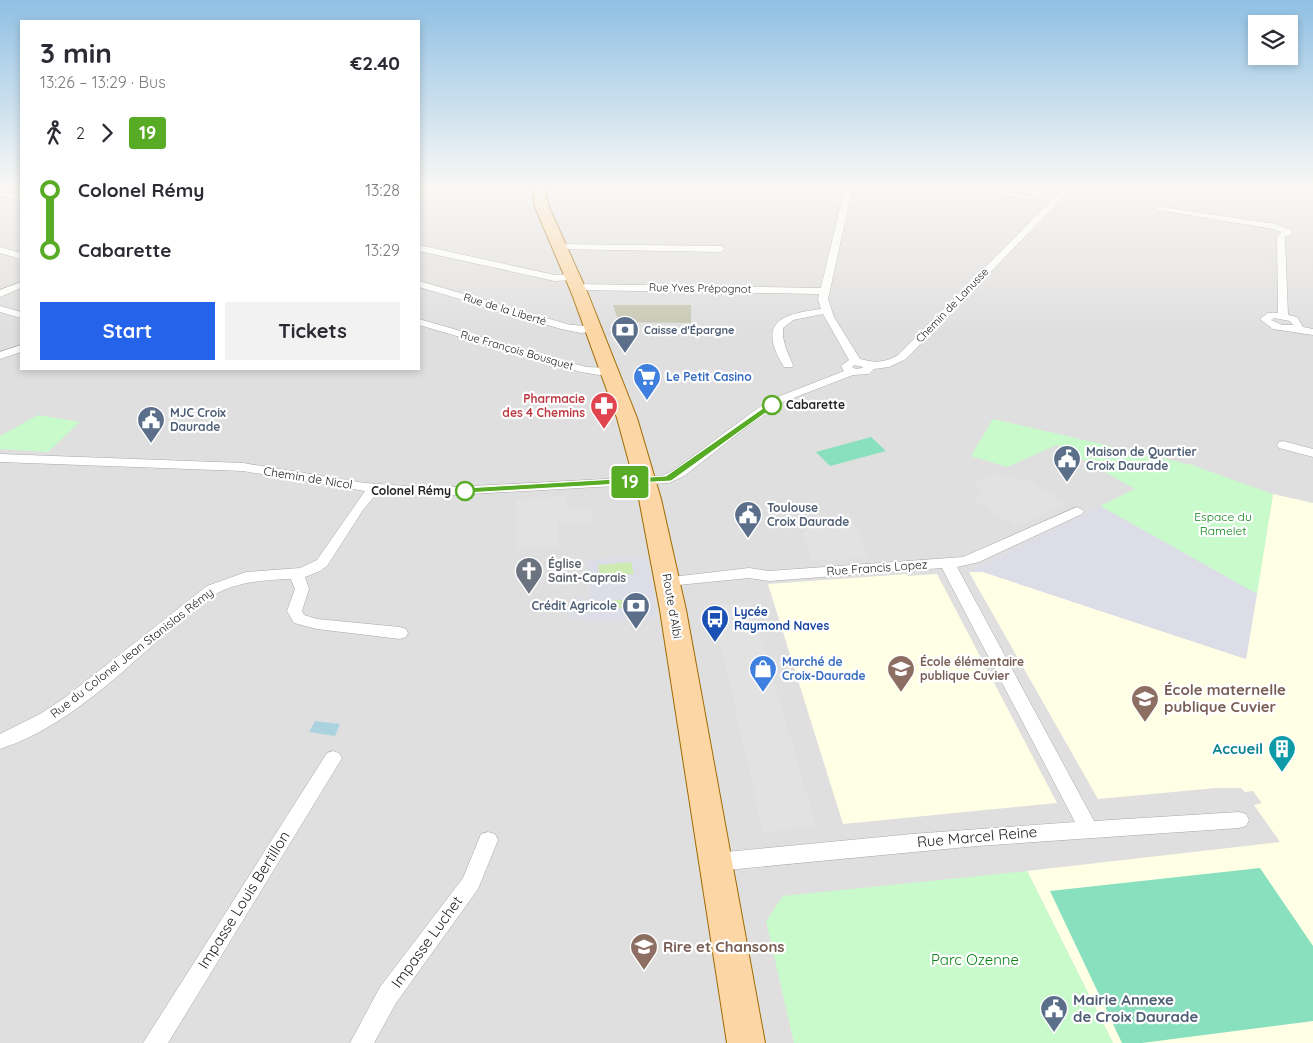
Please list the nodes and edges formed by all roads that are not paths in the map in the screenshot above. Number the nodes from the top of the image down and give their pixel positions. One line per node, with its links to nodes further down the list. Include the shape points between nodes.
1 (554, 235): 5 (main road, Route d'Albi)
2 (837, 235): 13 (street)
3 (1022, 235): 26 (street, Chemin de Lanusse, via 902,358 879,366 868,366 864,373)
4 (1284, 235): 18 (street, via 1281,236)
5 (560, 247): 7 (street); 10 (main road, Route d'Albi)
6 (420, 248): 10 (street, Rue Yves Prépognot)
7 (720, 249)
8 (0, 250): 9 (street)
9 (20, 256)
10 (575, 282): 13 (street, Rue Yves Prépognot); 21 (main road, Route d'Albi)
11 (420, 284): 21 (street, Rue de la Liberté, via 565,327)
12 (20, 285): 14 (street)
13 (824, 291): 16 (street)
14 (0, 294)
15 (0, 309): 17 (street)
16 (827, 311): 25 (street, via 790,317 779,324 778,347); 26 (street)
17 (20, 315)
18 (1283, 316): 20 (street, via 1299,324); 20 (street, via 1265,319 1279,328)
19 (421, 325): 27 (street, Rue François Bousquet, via 585,370)
20 (1294, 328): 22 (street)
21 (592, 329): 27 (main road, Route d'Albi)
22 (1313, 332)
23 (20, 348): 24 (street)
24 (0, 356)
25 (788, 365)
26 (854, 367): 31 (street, via 762,410 672,477)
27 (609, 371): 31 (main road, Route d'Albi)
28 (1283, 444): 29 (street)
29 (1313, 453)
30 (0, 458): 32 (street, Chemin de Nicol, via 243,467)
31 (645, 481): 32 (street, Chemin de Nicol, via 435,492); 36 (main road, Route d'Albi)
32 (374, 488): 35 (street, Rue du Colonel Jean Stanislas Rémy, via 322,563 313,570)
33 (1077, 511): 34 (street, Rue Francis Lopez, via 974,559)
34 (947, 563): 36 (street, Rue Francis Lopez, via 769,576 749,573); 41 (street)
35 (296, 575): 37 (street, via 302,589 294,606 299,619); 38 (street, Rue du Colonel Jean Stanislas Rémy, via 245,577 206,593 67,705 30,730)
36 (668, 581): 43 (main road, Route d'Albi)
37 (400, 633)
38 (0, 742)
39 (333, 758): 44 (street, Impasse Louis Bertillon)
40 (1239, 820): 41 (street, Rue Marcel Reine)
41 (1088, 828): 43 (street, Rue Marcel Reine)
42 (488, 840): 45 (street, Impasse Luchet, via 471,883 388,995)
43 (716, 862): 46 (main road, Route d'Albi)
44 (155, 1043)
45 (362, 1043)
46 (746, 1043)

